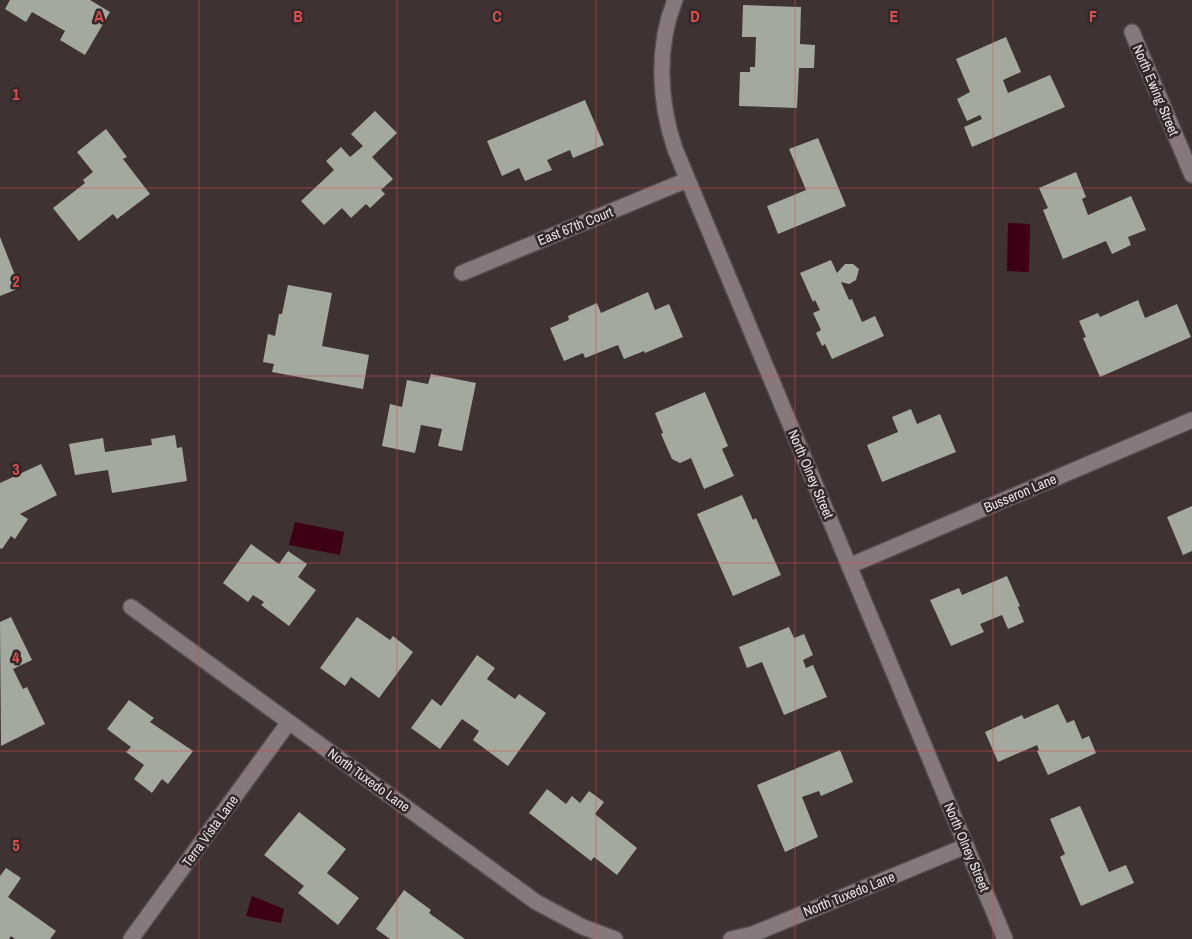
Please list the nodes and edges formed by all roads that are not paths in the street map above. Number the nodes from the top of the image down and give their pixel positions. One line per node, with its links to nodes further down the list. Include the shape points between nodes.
1 (675, 0): 4 (street, North Olney Street, via 665,34 663,98 671,138)
2 (1132, 32): 3 (street, North Ewing Street)
3 (1192, 175)
4 (687, 180): 5 (street, East 67th Court); 7 (street, North Olney Street)
5 (462, 273)
6 (1192, 420): 7 (street, Busseron Lane)
7 (849, 566): 10 (street, North Olney Street)
8 (131, 607): 9 (street, North Tuxedo Lane)
9 (289, 722): 11 (street, Terra Vista Lane); 12 (street, North Tuxedo Lane, via 536,902 583,928)
10 (966, 846): 13 (street, North Tuxedo Lane, via 753,934); 14 (street, North Olney Street)
11 (131, 939)
12 (615, 939)
13 (731, 939)
14 (1005, 939)

